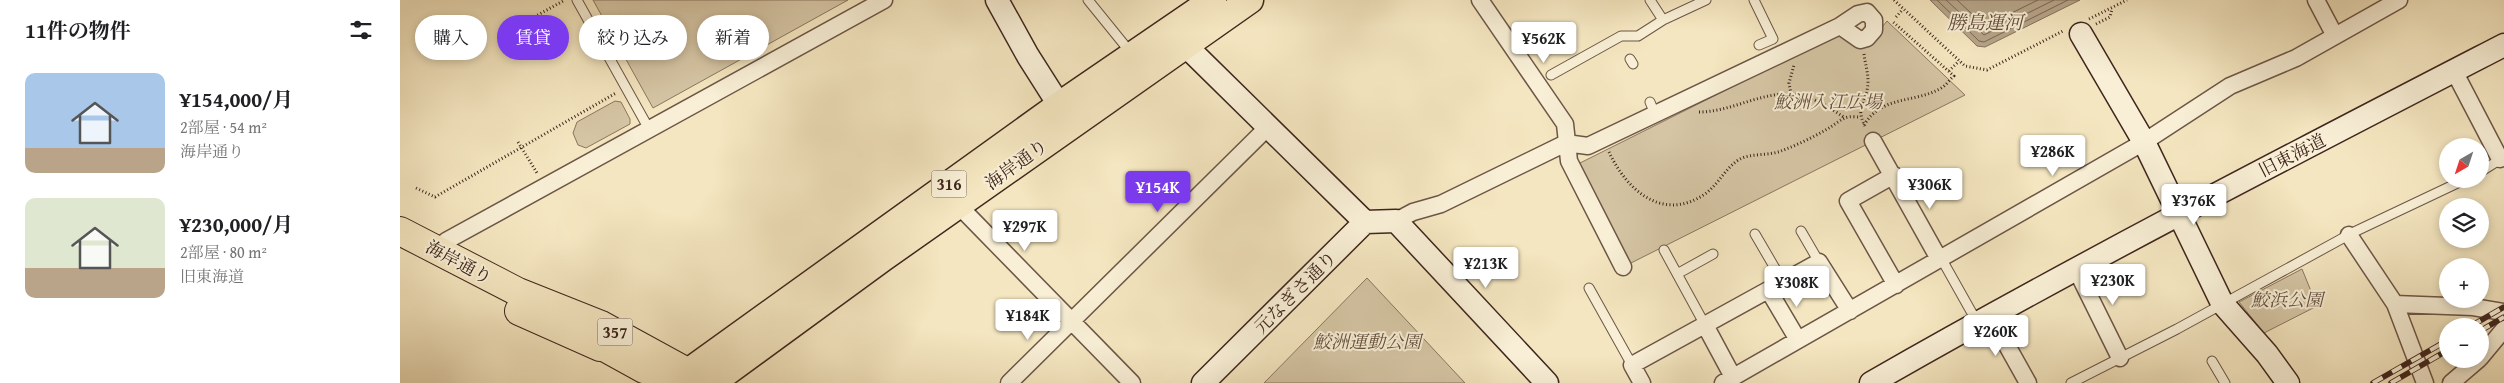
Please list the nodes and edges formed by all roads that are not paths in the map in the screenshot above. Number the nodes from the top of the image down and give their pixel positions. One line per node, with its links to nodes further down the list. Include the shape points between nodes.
1 (577, 0): 25 (lane)
2 (884, 0): 25 (street)
3 (998, 0): 23 (street)
4 (1088, 0): 20 (lane)
5 (1250, 0): 19 (main road, 海岸通り / 316)
6 (1480, 0): 28 (street, via 1565,124)
7 (1650, 0): 13 (lane)
8 (1706, 0): 13 (lane)
9 (1754, 0): 17 (lane, via 1772,39)
10 (2316, 0): 16 (street)
11 (2399, 0): 16 (street)
12 (1208, 2): 20 (main road, 海岸通り / 316)
13 (1663, 20): 22 (lane, via 1638,36 1621,36)
14 (1840, 26): 28 (street, via 1653,108 1588,146)
15 (2080, 27): 27 (street)
16 (2335, 36): 27 (street, via 2296,58 2230,86)
17 (1759, 45)
18 (2504, 45): 21 (street, 旧東海道)
19 (1185, 46): 23 (main road, 海岸通り / 316); 24 (street)
20 (1133, 56): 23 (main road, 海岸通り / 316)
21 (2454, 71): 29 (street); 34 (street, 旧東海道)
22 (1551, 75)
23 (1065, 115): 33 (main road, 海岸通り / 316); 71 (main road, 海岸通り / 316)
24 (1267, 128): 37 (street); 60 (street)
25 (649, 129): 42 (street)
26 (1873, 141): 31 (street)
27 (2144, 142): 34 (street); 46 (street)
28 (1566, 143): 36 (street, via 1441,204 1412,212); 48 (street, via 1569,161)
29 (2502, 158): 30 (lane)
30 (2489, 166)
31 (1894, 176): 46 (street); 52 (street, via 1848,201)
32 (2447, 188): 41 (lane)
33 (958, 205): 60 (street); 71 (main road, 海岸通り / 316)
34 (2179, 213): 49 (street, 旧東海道); 55 (street)
35 (400, 216): 42 (highway)
36 (1396, 221): 37 (street); 75 (street)
37 (1365, 222): 74 (street, 元なぎさ通り)
38 (400, 231): 63 (highway, 海岸通り / 357)
39 (1801, 231): 47 (lane)
40 (1755, 234): 51 (lane)
41 (2350, 235): 55 (lane); 56 (street)
42 (446, 241): 63 (highway)
43 (400, 250): 63 (highway, via 537,320)
44 (1664, 250): 50 (lane)
45 (1713, 254): 50 (lane)
46 (1940, 259): 52 (street); 59 (lane)
47 (1819, 262): 51 (street); 57 (street)
48 (1623, 267)
49 (2076, 268): 59 (street, 旧東海道); 66 (street)
50 (1677, 274): 61 (lane)
51 (1783, 282): 54 (street)
52 (1896, 285): 57 (street)
53 (1589, 288): 68 (lane)
54 (1769, 291): 61 (street); 64 (street)
55 (2222, 303): 66 (lane); 81 (street)
56 (2395, 304): 58 (street, via 2473,307); 82 (street)
57 (1850, 312): 64 (street)
58 (2504, 312)
59 (1984, 319): 77 (street, 旧東海道); 78 (street)
60 (1070, 320): 72 (street); 73 (street)
61 (1705, 325): 68 (street); 70 (street)
62 (2504, 329): 65 (street)
63 (600, 336): 71 (highway, 海岸通り / 357)
64 (1798, 340): 70 (street)
65 (2489, 347)
66 (2120, 358): 79 (lane)
67 (2212, 361): 80 (lane)
68 (1632, 365): 76 (street)
69 (2468, 368): 83 (street)
70 (1728, 380)
71 (694, 381)
72 (1009, 383)
73 (1132, 383)
74 (1203, 383)
75 (1547, 383)
76 (1642, 383)
77 (1871, 383)
78 (2028, 383)
79 (2071, 383)
80 (2224, 383)
81 (2288, 383)
82 (2425, 383)
83 (2451, 383)

